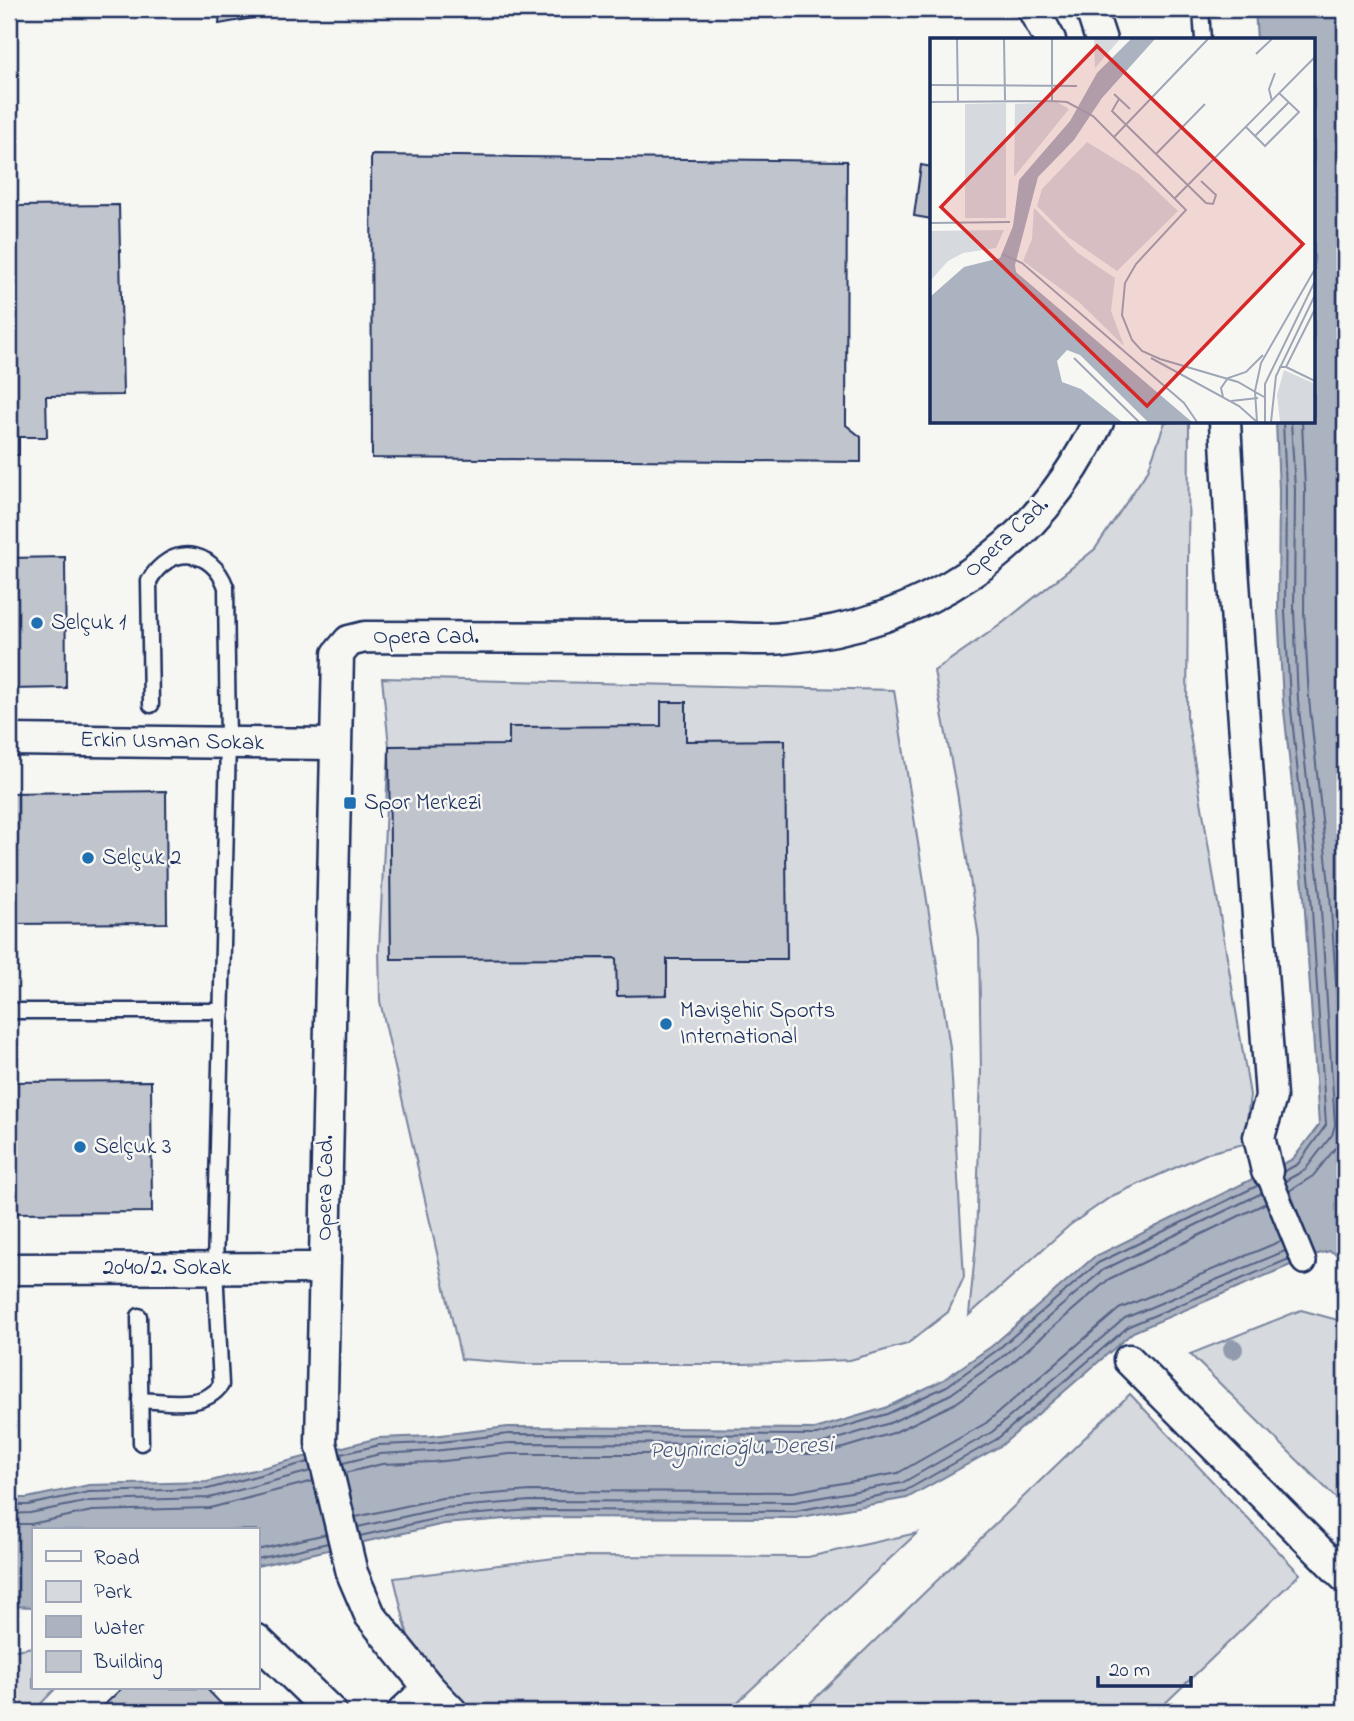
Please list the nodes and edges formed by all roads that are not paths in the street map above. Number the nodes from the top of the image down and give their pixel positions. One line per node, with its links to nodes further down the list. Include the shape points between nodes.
1 (1033, 9): 4 (street)
2 (1091, 9): 5 (street)
3 (1201, 9): 6 (lane)
4 (1049, 38)
5 (1100, 38)
6 (1203, 38)
7 (1097, 424): 12 (street, Opera Cad., via 1062,486 1030,522 994,557 910,608 852,628 782,639 357,638 338,654)
8 (1226, 424): 15 (street, via 1271,1097 1259,1137)
9 (151, 705): 11 (lane, via 149,581 166,560 191,555 214,565 226,587)
10 (9, 740): 11 (street, Erkin Usman Sokak)
11 (228, 743): 12 (street, Erkin Usman Sokak); 14 (lane)
12 (335, 744): 18 (street, Opera Cad.)
13 (9, 1011): 14 (lane)
14 (222, 1011): 17 (lane)
15 (1267, 1171): 16 (street)
16 (1304, 1262)
17 (215, 1268): 18 (street, 2040/2. Sokak); 19 (street, 2040/2. Sokak); 22 (lane, via 221,1385 195,1402)
18 (324, 1268): 26 (street, Opera Cad., via 321,1443 352,1573 370,1615)
19 (9, 1269)
20 (139, 1316): 22 (lane)
21 (1129, 1360): 24 (street)
22 (140, 1400): 23 (lane)
23 (141, 1443)
24 (1345, 1577)
25 (259, 1642): 27 (street)
26 (429, 1688): 28 (street); 29 (street, Opera Cad.)
27 (331, 1712)
28 (403, 1712)
29 (452, 1712)

